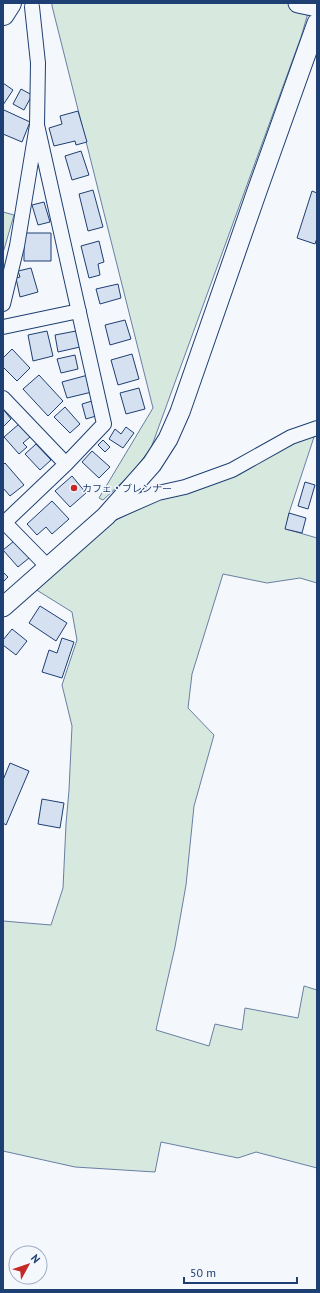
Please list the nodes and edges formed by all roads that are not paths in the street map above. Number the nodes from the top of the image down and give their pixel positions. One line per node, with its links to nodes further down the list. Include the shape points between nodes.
1 (10, 3): 5 (main road)
2 (298, 3): 4 (street)
3 (32, 7): 7 (street, via 38,63)
4 (317, 7)
5 (3, 14)
6 (317, 23): 14 (street, via 180,412 168,439 152,464)
7 (37, 125): 8 (street, via 17,246); 9 (street)
8 (3, 304)
9 (79, 311): 10 (street); 13 (street, via 104,424)
10 (3, 327)
11 (3, 398): 13 (street)
12 (317, 428): 14 (street, via 291,437 232,470 185,487 158,492)
13 (66, 464): 15 (street)
14 (106, 516): 16 (street)
15 (4, 523): 16 (street)
16 (48, 567): 17 (street)
17 (3, 606)

